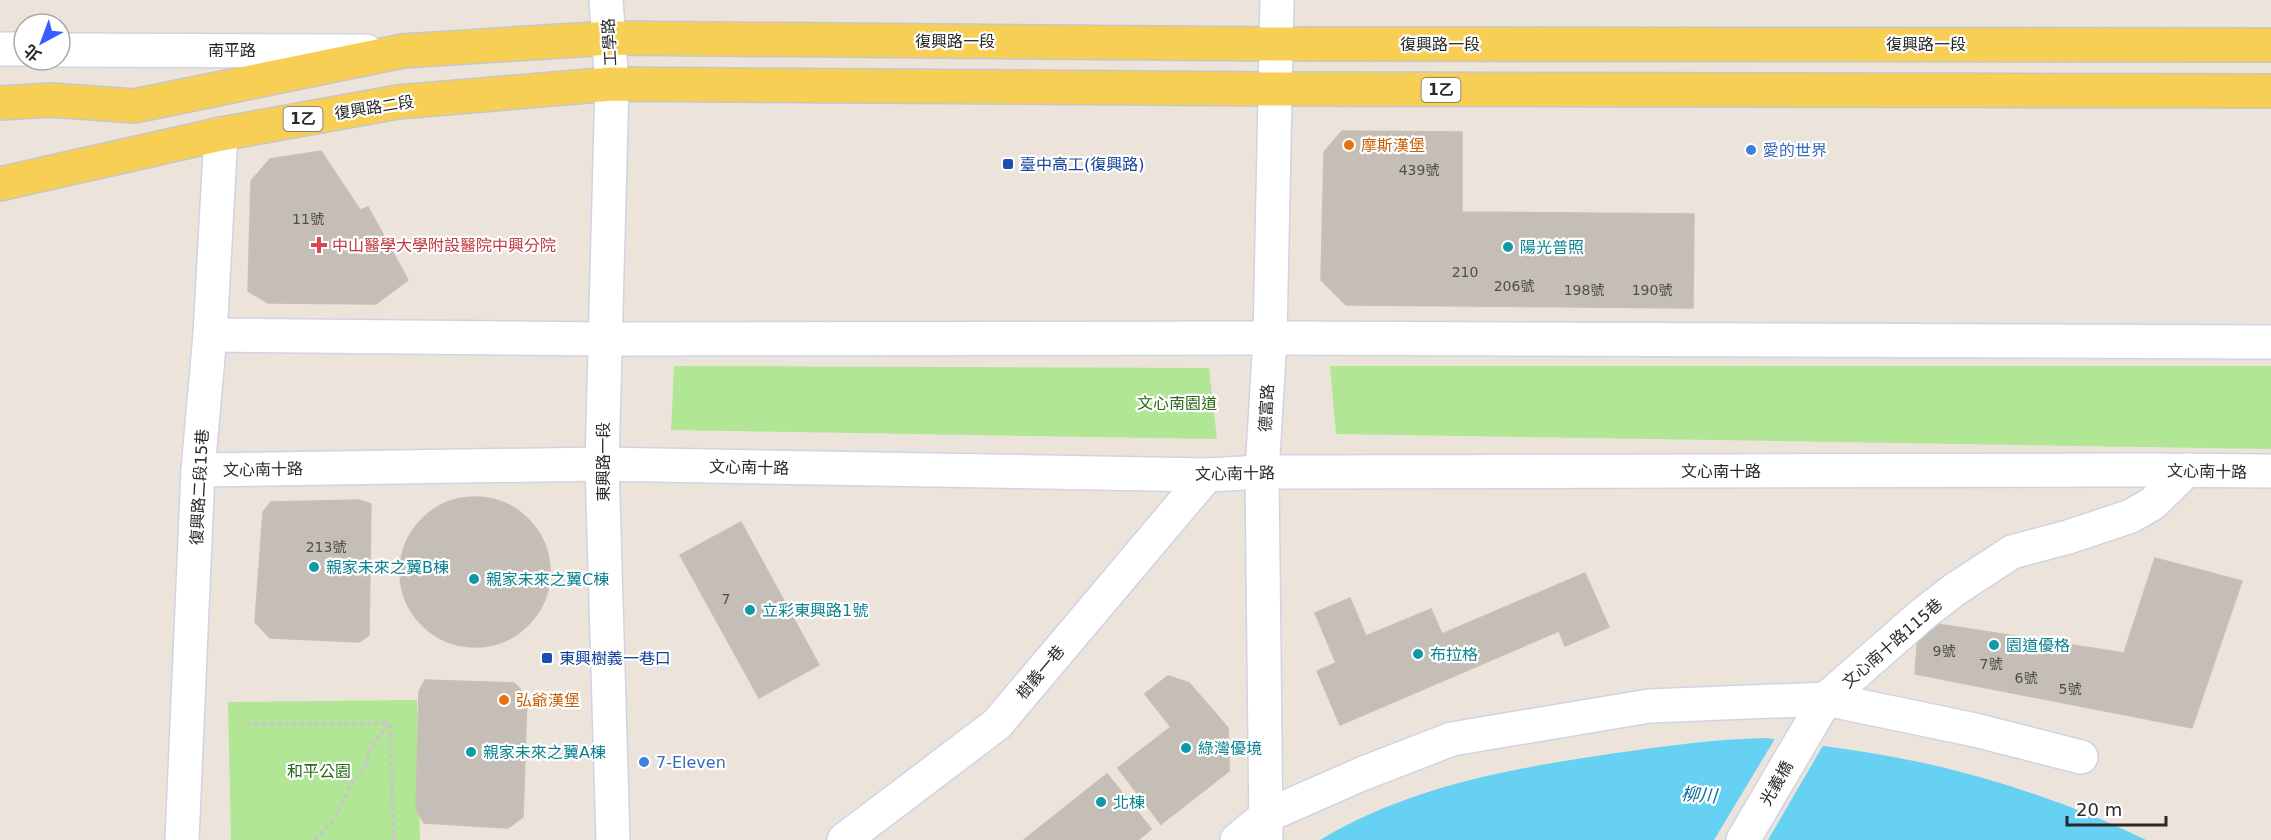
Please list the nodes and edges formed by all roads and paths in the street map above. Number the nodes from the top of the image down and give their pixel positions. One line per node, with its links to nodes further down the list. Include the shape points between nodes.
1 (606, 0): 3 (street, 工學路)
2 (1277, 0): 4 (street, 德富路)
3 (610, 38): 4 (main road, 復興路一段); 7 (main road); 8 (street, 工學路)
4 (1276, 44): 5 (main road, 復興路一段); 9 (street, 德富路)
5 (2271, 45)
6 (72, 50): 7 (street, 南平路)
7 (403, 51): 11 (main road, via 134,106 51,100)
8 (612, 84): 9 (main road, 1乙); 12 (main road, 復興路二段 / 1乙, via 398,102); 16 (street, 東興路一段)
9 (1275, 89): 10 (main road, 1乙); 15 (street, 德富路)
10 (2271, 91)
11 (0, 102)
12 (220, 134): 13 (main road, 復興路二段 / 1乙); 14 (street, 復興路二段15巷)
13 (0, 184)
14 (210, 335): 16 (street); 19 (street, 復興路二段15巷)
15 (1270, 338): 16 (street); 17 (street); 22 (street, 德富路)
16 (604, 339): 18 (street, 東興路一段)
17 (2271, 342)
18 (602, 464): 19 (street, 文心南十路); 23 (street, 文心南十路); 32 (street, 東興路一段)
19 (198, 470): 29 (street, 復興路二段15巷)
20 (2187, 471): 21 (street, 文心南十路); 22 (street, 文心南十路); 24 (street, 文心南十路115巷, via 2152,504 2131,516 2012,552 1923,614)
21 (2271, 471)
22 (1262, 472): 23 (street, 文心南十路); 28 (street, 德富路)
23 (1207, 474): 33 (street, 樹義一巷, via 997,724)
24 (1818, 712): 27 (street, 文心南十路115巷, via 1975,730); 28 (street, via 1649,706 1452,740 1364,773); 35 (street, 光義橋)
25 (390, 723): 26 (path); 30 (path, via 369,750 366,767 352,782 336,817); 31 (path)
26 (247, 724)
27 (2081, 757)
28 (1266, 828): 34 (street)
29 (182, 840)
30 (315, 840)
31 (394, 840)
32 (613, 840)
33 (844, 840)
34 (1237, 840)
35 (1743, 840)

